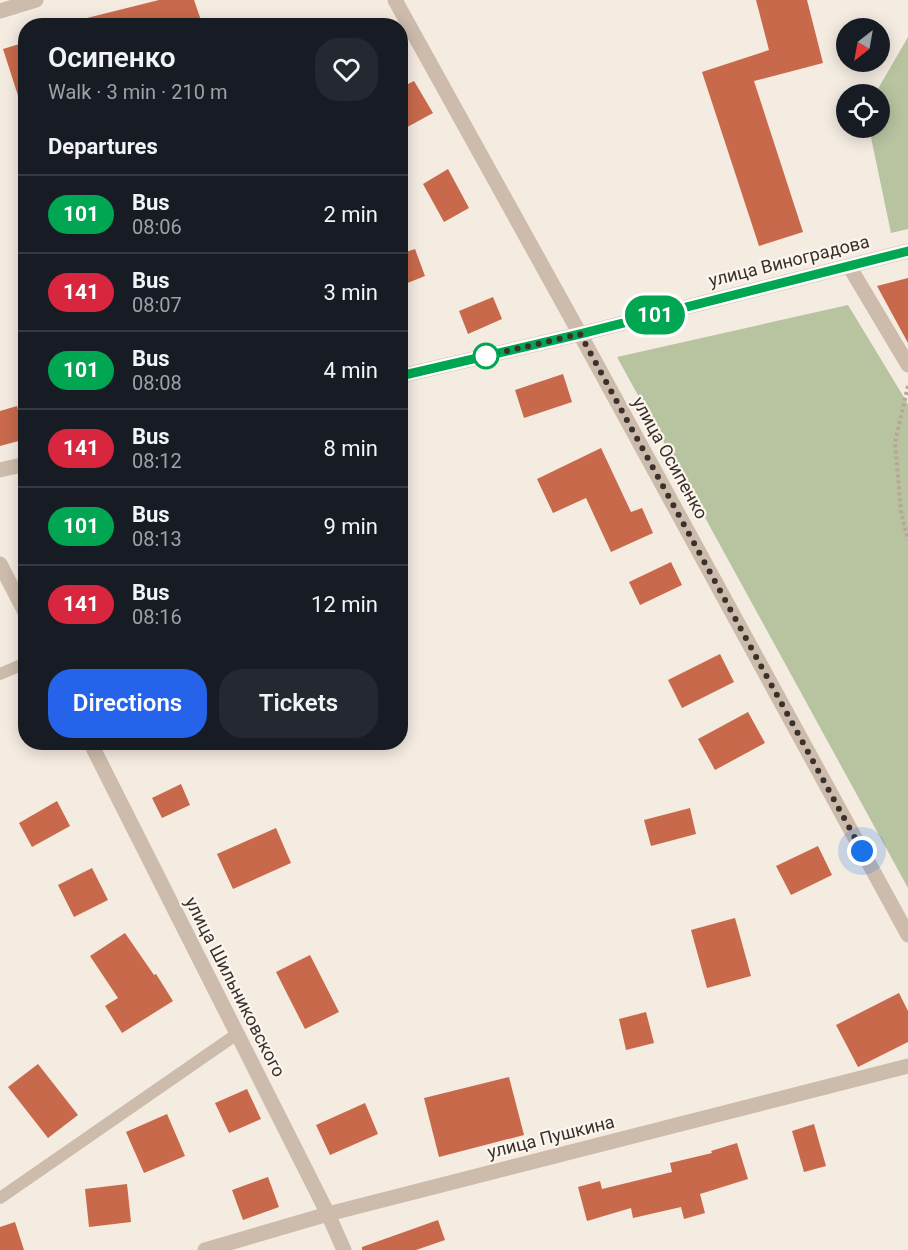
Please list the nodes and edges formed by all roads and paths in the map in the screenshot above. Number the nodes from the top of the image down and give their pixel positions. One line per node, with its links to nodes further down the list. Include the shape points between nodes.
1 (36, 0): 3 (street)
2 (395, 0): 4 (street, улица Осипенко)
3 (0, 11)
4 (405, 18)
5 (408, 23): 8 (street, улица Осипенко)
6 (908, 251): 7 (street, улица Виноградова)
7 (849, 266): 8 (street, улица Виноградова); 9 (street)
8 (580, 334): 10 (street, улица Виноградова); 20 (street, улица Осипенко)
9 (908, 365)
10 (408, 374)
11 (908, 386): 14 (path, via 895,442 901,511)
12 (18, 466): 13 (street)
13 (0, 470)
14 (908, 540)
15 (0, 564): 16 (street)
16 (18, 599)
17 (18, 666): 18 (lane)
18 (0, 674)
19 (94, 750): 21 (street, улица Шильниковского)
20 (908, 935)
21 (237, 1034): 23 (lane); 24 (street, улица Шильниковского)
22 (908, 1066): 24 (street, улица Пушкина)
23 (0, 1198)
24 (328, 1214): 25 (street, улица Пушкина); 26 (street, улица Шильниковского)
25 (205, 1250)
26 (344, 1250)

